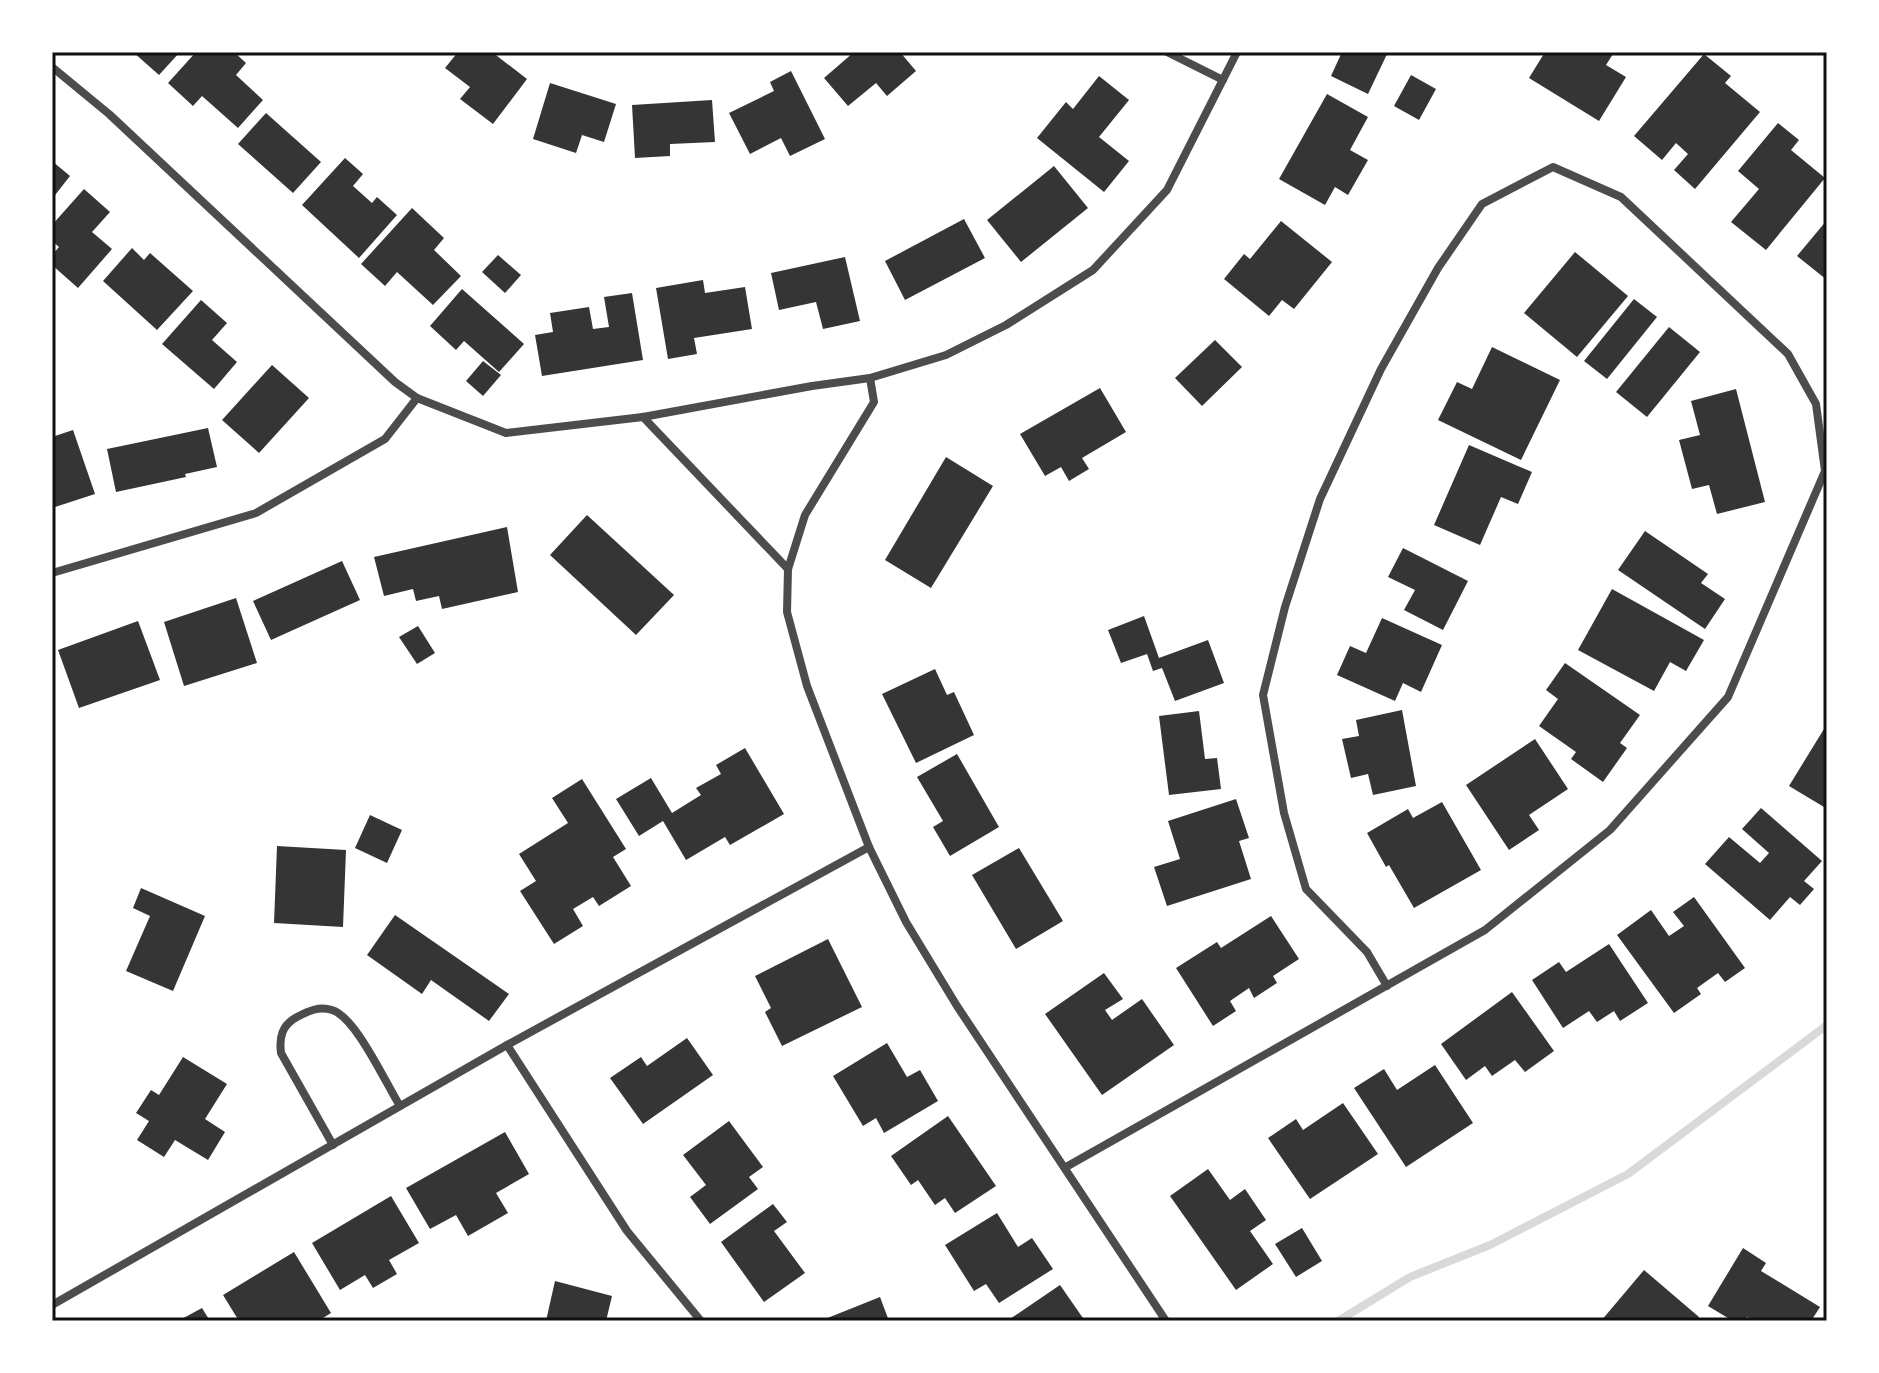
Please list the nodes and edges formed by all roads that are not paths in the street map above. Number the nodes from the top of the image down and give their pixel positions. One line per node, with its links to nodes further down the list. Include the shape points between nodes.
1 (1167, 52): 4 (street)
2 (1237, 52): 4 (street)
3 (52, 67): 6 (street)
4 (1223, 80): 5 (street, via 1167,190 1093,270 1006,325 946,355)
5 (870, 378): 7 (street); 8 (street, via 874,402 805,515)
6 (417, 398): 7 (street, via 506,433); 9 (street, via 385,439 256,513)
7 (643, 417): 8 (street)
8 (788, 569): 10 (street, via 787,612 807,686)
9 (52, 573)
10 (869, 847): 12 (street); 15 (street, via 957,1006)
11 (1387, 986): 11 (street, via 1485,930 1610,830 1728,697 1825,471 1816,404 1788,354 1621,197 1553,167 1482,204 1438,268 1381,369 1320,499 1263,695 1284,813 1306,889 1367,952); 15 (street)
12 (507, 1045): 13 (street); 17 (street, via 627,1231)
13 (400, 1106): 14 (street); 14 (street, via 350,1023 333,1010 311,1009 286,1023 281,1053)
14 (333, 1145): 16 (street)
15 (1066, 1167): 18 (street)
16 (52, 1305)
17 (701, 1321)
18 (1166, 1321)

